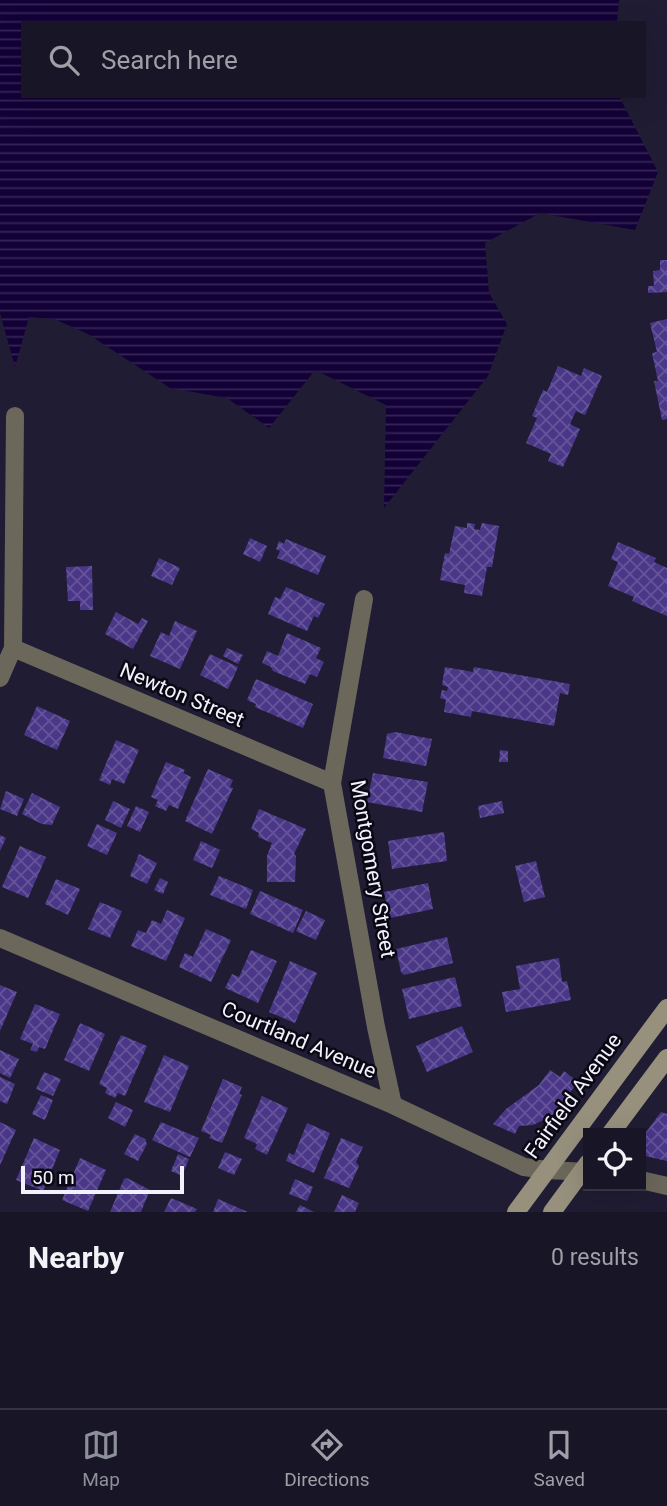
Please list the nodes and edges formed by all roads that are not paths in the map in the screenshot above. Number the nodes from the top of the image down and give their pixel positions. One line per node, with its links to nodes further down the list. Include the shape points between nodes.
1 (15, 416): 3 (street)
2 (364, 600): 5 (street, Montgomery Street)
3 (13, 648): 4 (street); 5 (street, Newton Street)
4 (0, 678)
5 (332, 783): 11 (street, Montgomery Street)
6 (0, 938): 11 (street, Courtland Avenue)
7 (667, 1008): 8 (main road, Fairfield Avenue)
8 (652, 1028): 9 (main road); 14 (main road, Fairfield Avenue)
9 (667, 1039)
10 (667, 1058): 12 (main road)
11 (393, 1105): 14 (street, Courtland Avenue, via 524,1167)
12 (615, 1128)
13 (583, 1169): 14 (street, Courtland Avenue)
14 (547, 1170): 18 (main road, Fairfield Avenue)
15 (583, 1173): 19 (main road)
16 (646, 1181): 17 (street)
17 (667, 1186)
18 (516, 1212)
19 (552, 1212)

